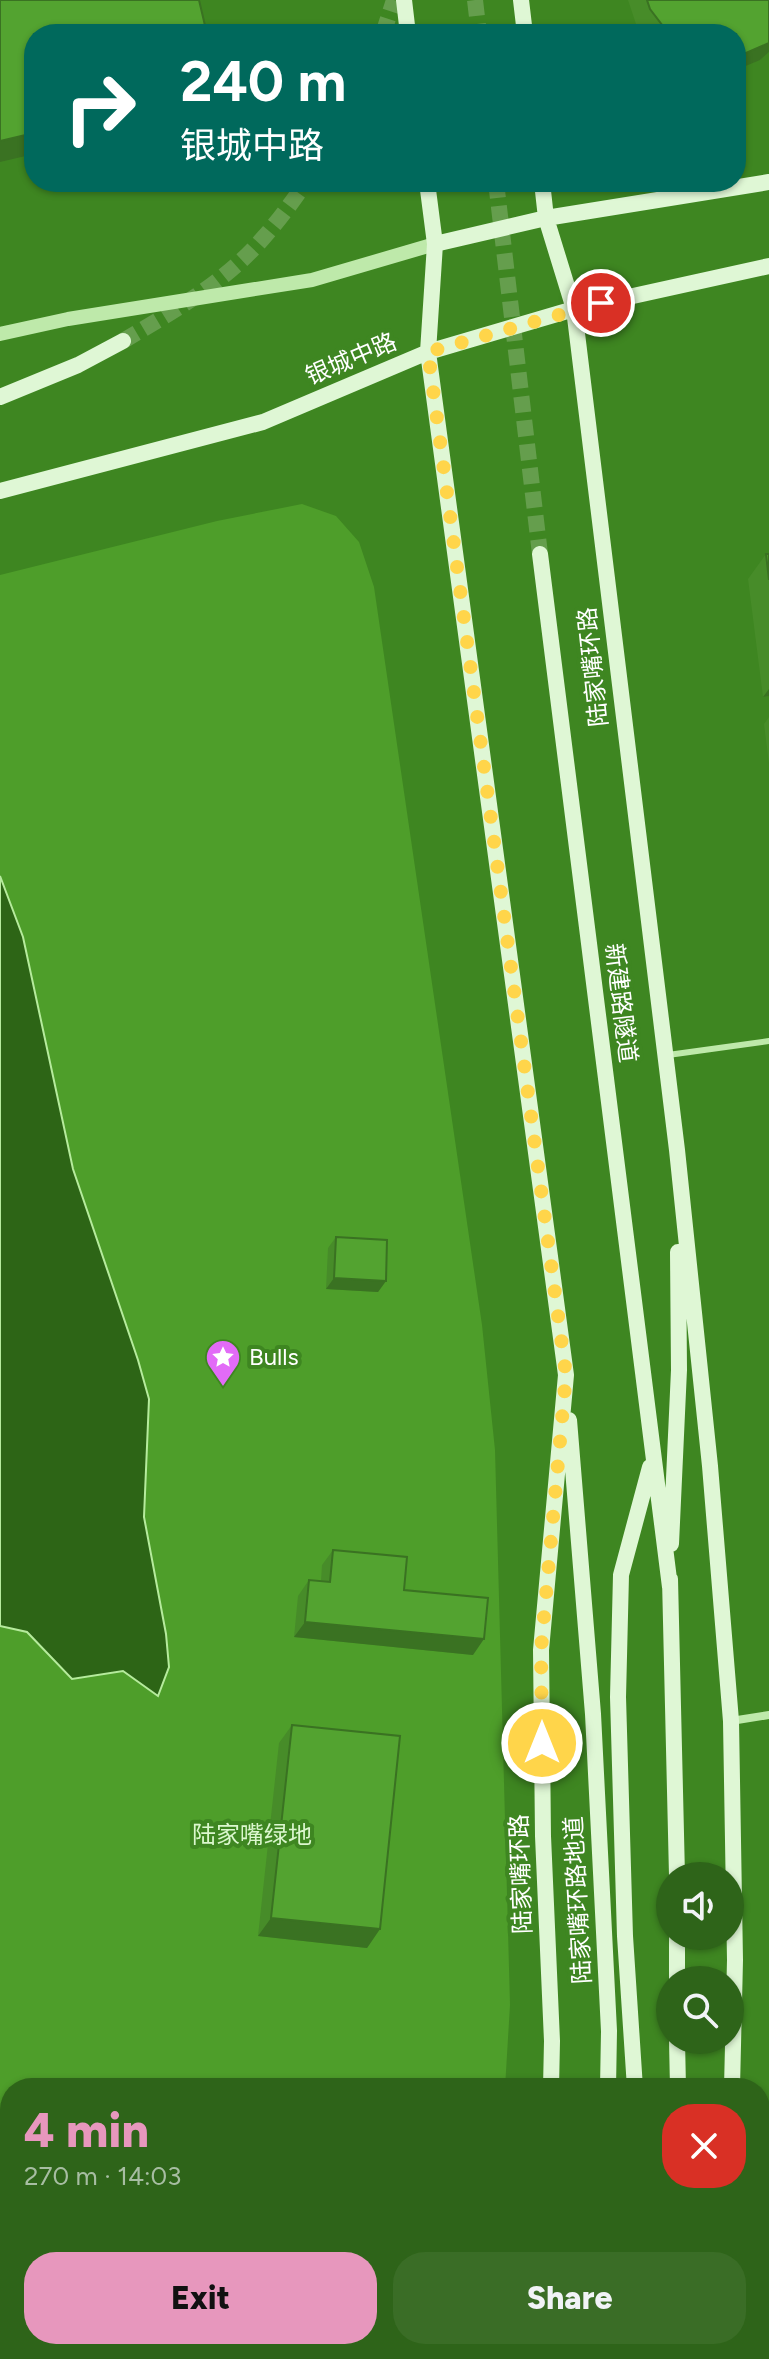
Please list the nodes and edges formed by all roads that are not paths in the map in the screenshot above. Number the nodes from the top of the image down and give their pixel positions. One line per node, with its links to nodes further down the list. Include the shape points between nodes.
1 (404, 0): 3 (main road)
2 (521, 0): 4 (main road)
3 (407, 24)
4 (524, 24)
5 (769, 182): 6 (main road)
6 (746, 186)
7 (428, 192): 11 (main road, 陆家嘴环路)
8 (543, 192): 10 (main road, 陆家嘴环路)
9 (707, 192): 10 (main road)
10 (546, 218): 11 (main road); 13 (main road, 陆家嘴环路)
11 (435, 244): 14 (street, via 312,280); 16 (main road, 陆家嘴环路)
12 (769, 266): 13 (main road, 银城中路)
13 (574, 309): 16 (main road, 银城中路); 21 (main road, 陆家嘴环路)
14 (0, 334)
15 (123, 341): 17 (main road)
16 (428, 352): 18 (main road, 银城中路, via 263,422); 23 (main road, 陆家嘴环路)
17 (0, 397)
18 (0, 491)
19 (540, 554): 24 (main road, 新建路隧道)
20 (769, 1041): 21 (lane)
21 (664, 1055): 22 (main road, 陆家嘴环路)
22 (677, 1150): 25 (main road, 陆家嘴环路, via 679,1370); 27 (main road, 陆家嘴环路)
23 (566, 1375): 30 (main road, 陆家嘴环路, via 541,1650); 31 (main road, 陆家嘴环路地道, via 593,1714)
24 (652, 1458): 25 (main road, 新建路隧道); 32 (main road, 新建路隧道, via 621,1575 619,1713)
25 (670, 1587): 28 (main road, 陆家嘴环路)
26 (769, 1715): 27 (street)
27 (731, 1721): 34 (main road, 陆家嘴环路)
28 (677, 1862)
29 (677, 2054): 33 (main road)
30 (551, 2078)
31 (608, 2078)
32 (634, 2078)
33 (678, 2078)
34 (732, 2078)

